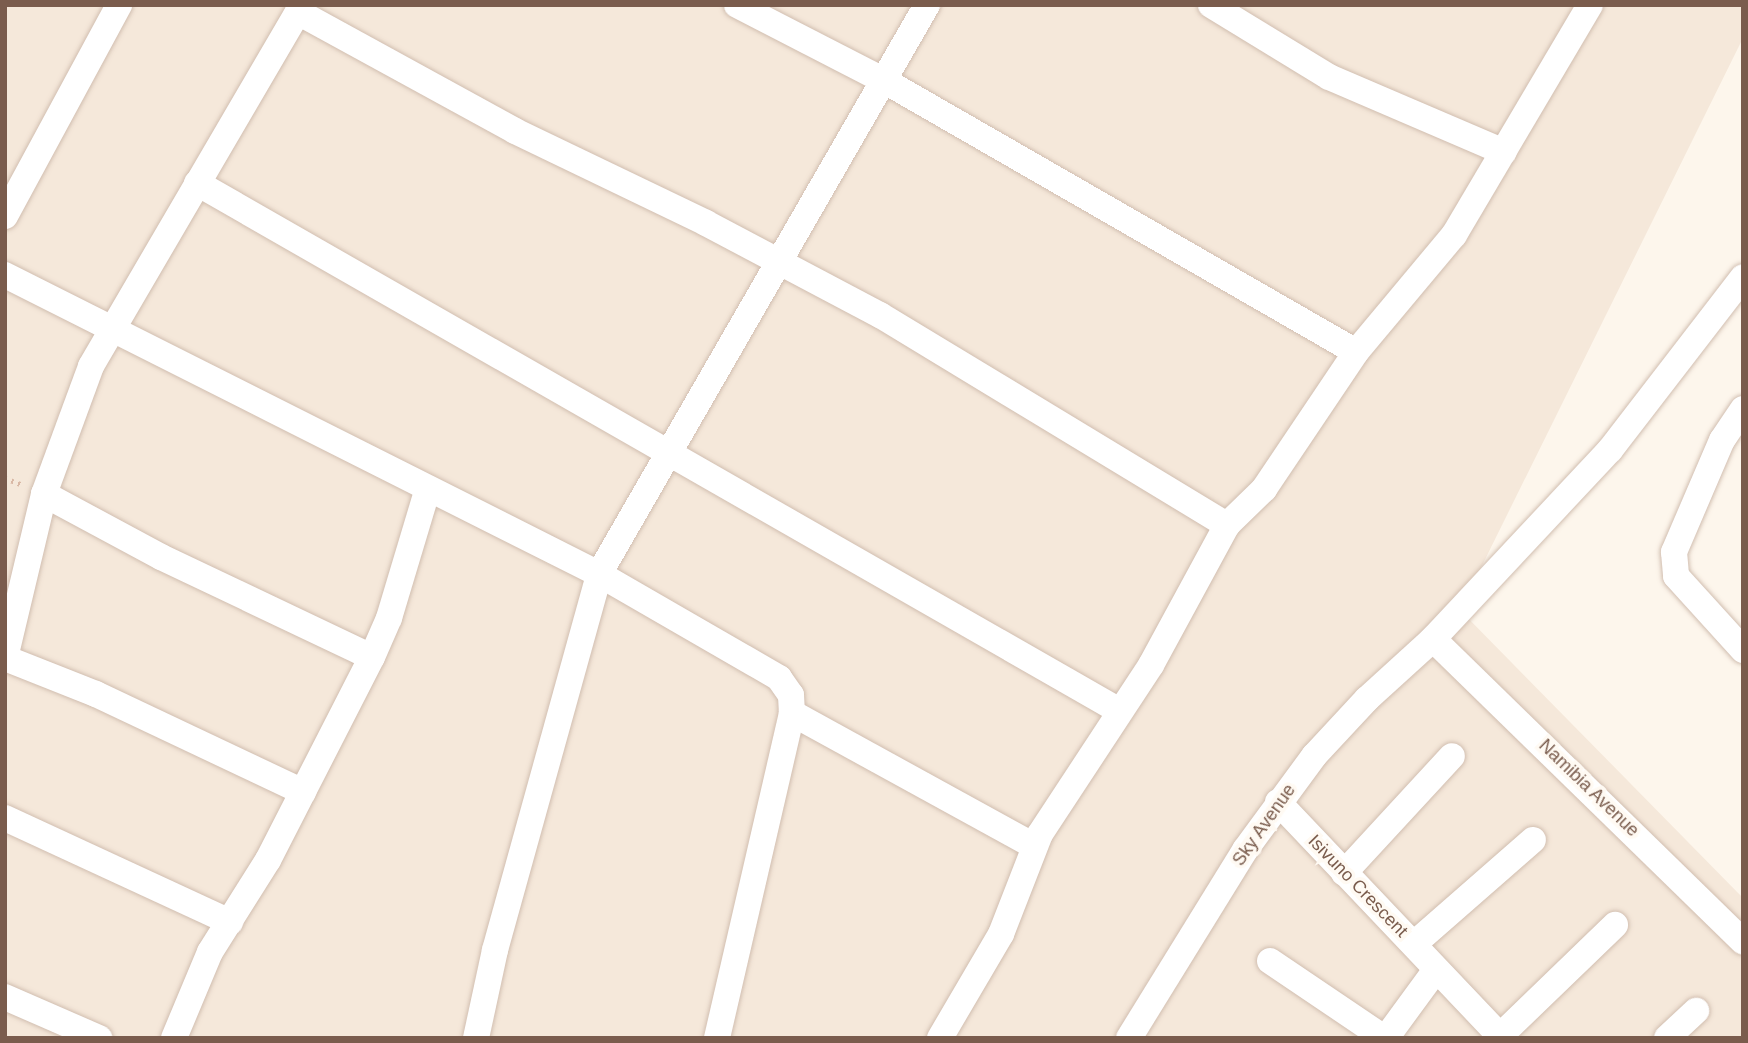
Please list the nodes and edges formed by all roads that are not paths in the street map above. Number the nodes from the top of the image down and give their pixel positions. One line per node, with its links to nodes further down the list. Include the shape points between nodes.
1 (119, 5): 10 (street)
2 (737, 5): 7 (street)
3 (928, 5): 7 (street)
4 (1211, 5): 8 (street, via 1329,77)
5 (1590, 5): 8 (street)
6 (300, 9): 9 (street); 11 (street, via 515,131)
7 (885, 82): 11 (street); 15 (street)
8 (1504, 152): 15 (street, via 1454,235)
9 (197, 183): 14 (street); 17 (street)
10 (5, 216)
11 (781, 262): 17 (street); 20 (street, via 1016,395)
12 (5, 275): 14 (street)
13 (1743, 277): 22 (street, Sky Avenue, via 1610,450)
14 (111, 327): 18 (street); 19 (street, via 64,431)
15 (1356, 352): 20 (street, via 1264,489)
16 (1743, 408): 23 (street, via 1722,440 1674,552 1675,576)
17 (667, 452): 21 (street); 26 (street)
18 (427, 491): 21 (street); 24 (street, via 389,618)
19 (44, 494): 24 (street, via 161,557); 25 (street)
20 (1227, 525): 26 (street, via 1152,665)
21 (599, 574): 27 (street, via 765,667 786,687); 47 (street, via 495,950)
22 (1433, 639): 30 (street, Sky Avenue, via 1367,699); 37 (street, Namibia Avenue)
23 (1743, 650)
24 (372, 657): 29 (street)
25 (5, 658): 29 (street, via 107,699)
26 (1118, 710): 33 (street, via 1096,754)
27 (792, 713): 33 (street); 48 (street)
28 (1452, 756): 34 (street)
29 (303, 792): 35 (street)
30 (1278, 802): 34 (street, Isivuno Crescent); 50 (street, Sky Avenue)
31 (5, 818): 35 (street)
32 (1533, 840): 38 (street)
33 (1034, 846): 49 (street, via 1001,934)
34 (1344, 873): 38 (street, Isivuno Crescent)
35 (230, 922): 46 (street, via 210,952)
36 (1615, 925): 44 (street)
37 (1743, 941)
38 (1414, 944): 40 (street, Isivuno Crescent)
39 (1270, 961): 51 (street)
40 (1436, 971): 44 (street, Isivuno Crescent); 51 (street)
41 (5, 997): 43 (street)
42 (1696, 1011): 52 (street)
43 (42, 1026): 45 (street)
44 (1501, 1037)
45 (99, 1038)
46 (174, 1038)
47 (476, 1038)
48 (718, 1038)
49 (940, 1038)
50 (1129, 1038)
51 (1385, 1038)
52 (1667, 1038)

